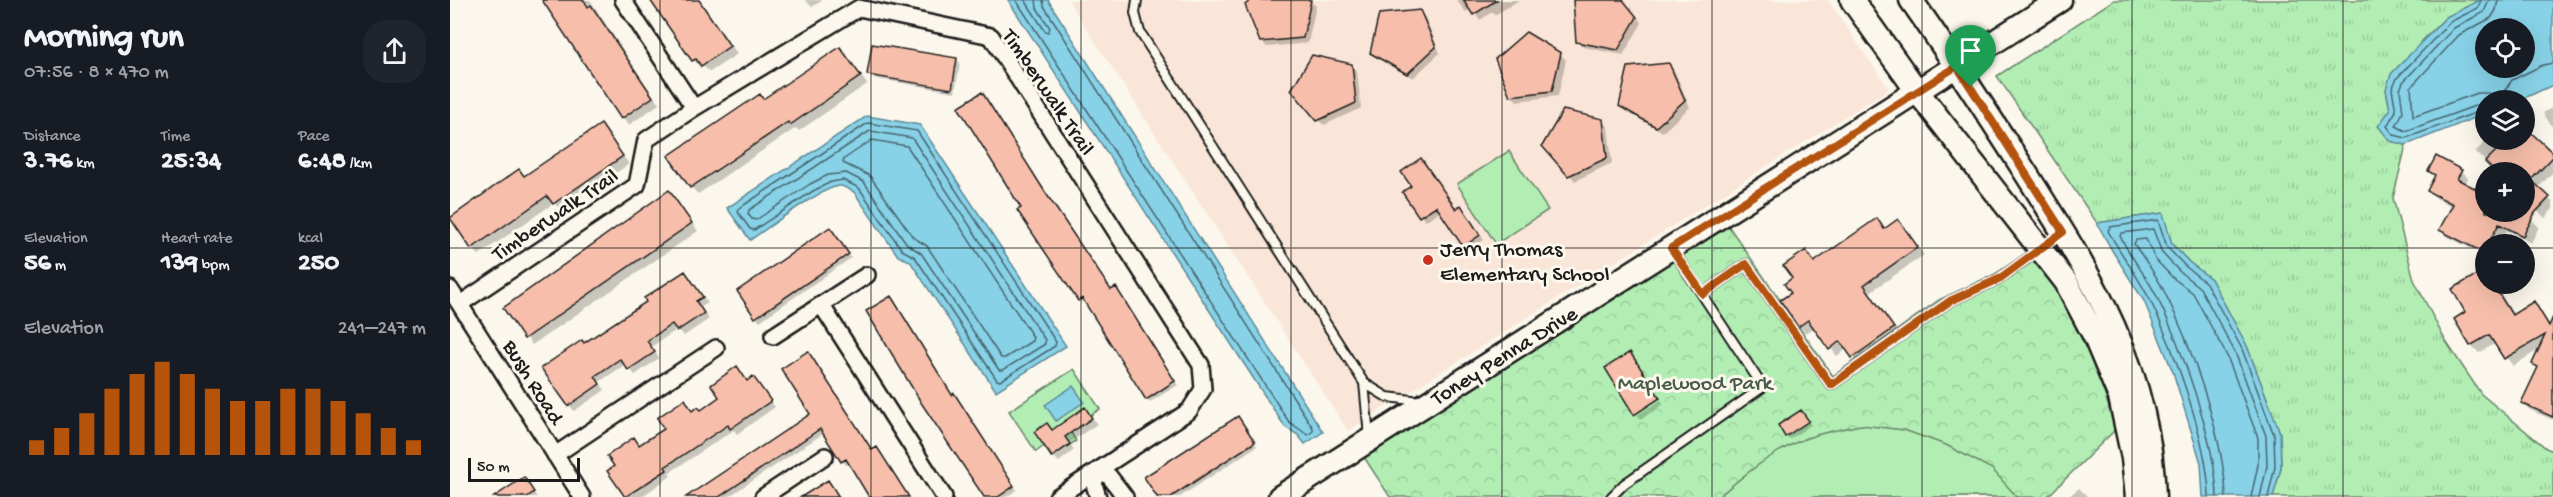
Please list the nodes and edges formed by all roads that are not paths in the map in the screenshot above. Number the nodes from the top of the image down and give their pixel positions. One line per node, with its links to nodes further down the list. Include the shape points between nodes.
1 (623, 0): 9 (street)
2 (1137, 0): 20 (lane, via 1135,13 1140,32)
3 (1852, 0): 8 (street)
4 (1911, 0): 7 (street)
5 (2060, 0): 7 (street, Toney Penna Drive)
6 (859, 4): 9 (street, Timberwalk Trail); 25 (street, Timberwalk Trail, via 991,36 1201,365 1203,389 1189,411)
7 (1957, 66): 8 (street, Toney Penna Drive); 10 (street)
8 (1917, 91): 11 (street, Toney Penna Drive); 12 (street)
9 (694, 108): 17 (street, Timberwalk Trail, via 646,140 637,185)
10 (2063, 232): 12 (lane); 35 (street, via 2106,306 2138,389 2153,468)
11 (1671, 248): 15 (lane); 21 (street, Toney Penna Drive)
12 (2040, 249): 15 (lane, via 1999,279 1950,301 1831,385 1746,264); 34 (street, via 2066,282 2120,397)
13 (867, 275): 16 (street)
14 (450, 289): 17 (street, Bush Road)
15 (1703, 294): 33 (lane, via 1763,387)
16 (822, 306): 18 (street); 28 (street)
17 (455, 307): 23 (street, Bush Road)
18 (773, 336)
19 (716, 348): 23 (street)
20 (1364, 382): 21 (lane, via 1387,397); 22 (lane)
21 (1428, 402): 22 (street, Toney Penna Drive)
22 (1369, 439): 32 (street, Toney Penna Drive)
23 (555, 455): 26 (street, Bush Road)
24 (825, 456): 27 (street)
25 (1098, 471): 29 (street, Timberwalk Trail); 30 (street, via 1094,483); 31 (street, via 1109,476)
26 (578, 495)
27 (763, 497)
28 (944, 497)
29 (1057, 497)
30 (1098, 497)
31 (1125, 497)
32 (1280, 497)
33 (1611, 497)
34 (2138, 497)
35 (2154, 497)

